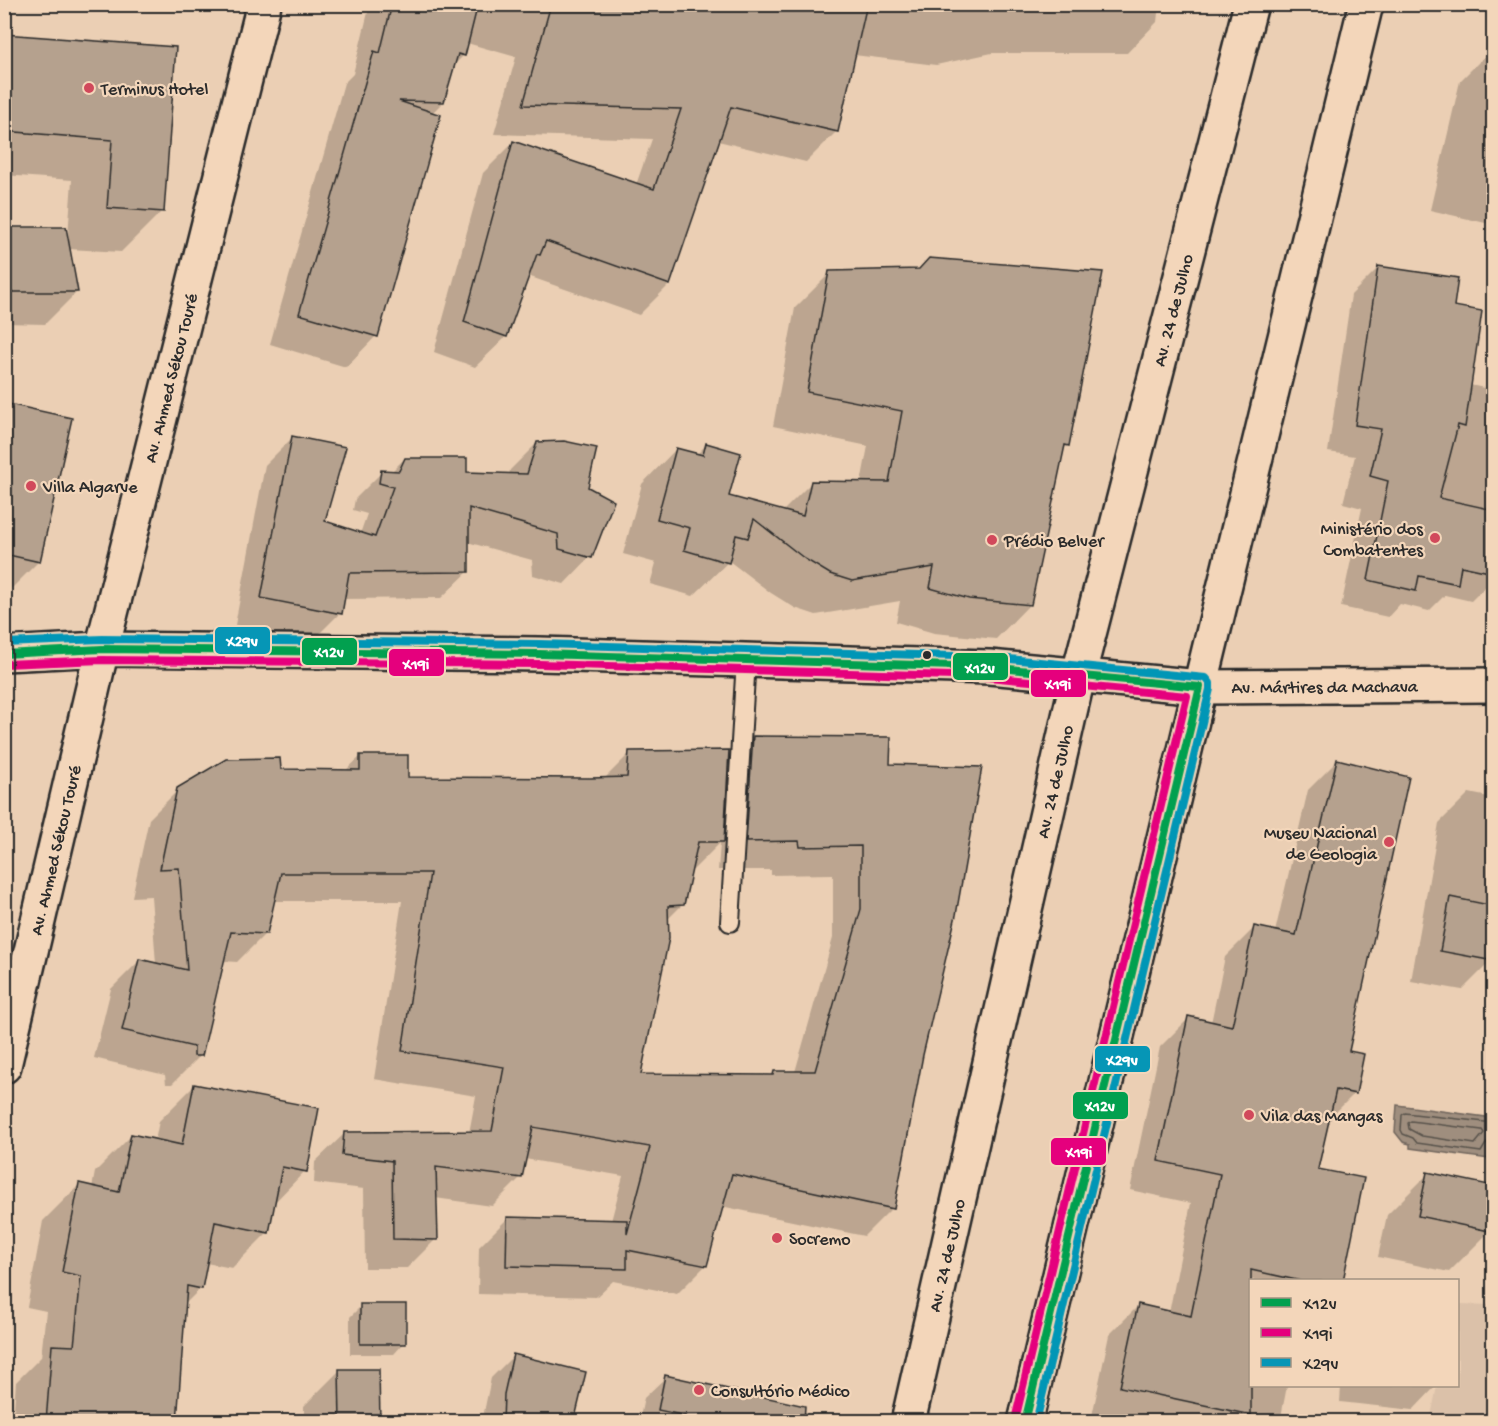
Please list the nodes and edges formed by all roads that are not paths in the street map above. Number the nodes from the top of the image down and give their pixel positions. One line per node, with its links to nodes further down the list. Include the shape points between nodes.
1 (264, 4): 4 (main road, Av. Ahmed Sékou Touré)
2 (1251, 4): 7 (main road, Av. 24 de Julho)
3 (1366, 4): 9 (main road)
4 (102, 649): 5 (main road, Av. Mártires da Machava); 6 (main road, Av. Mártires da Machava); 11 (main road, Av. Ahmed Sékou Touré)
5 (4, 654)
6 (746, 660): 7 (main road, Av. Mártires da Machava, via 989,667); 10 (lane)
7 (1078, 677): 9 (main road, Av. Mártires da Machava); 12 (main road, Av. 24 de Julho)
8 (1494, 685): 9 (main road, Av. Mártires da Machava)
9 (1200, 687): 13 (main road)
10 (730, 922)
11 (4, 1066)
12 (908, 1422)
13 (1025, 1422)

